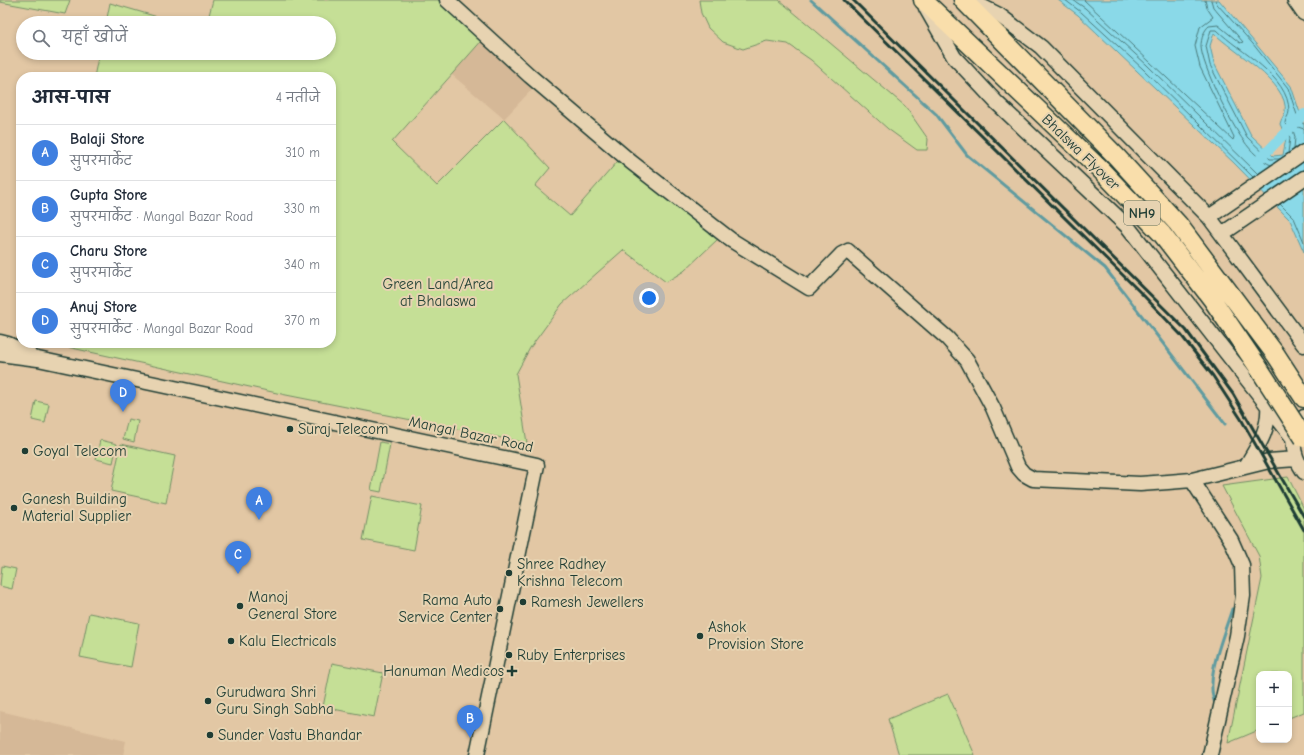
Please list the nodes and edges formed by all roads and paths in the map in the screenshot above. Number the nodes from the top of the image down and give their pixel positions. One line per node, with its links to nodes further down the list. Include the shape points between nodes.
1 (447, 0): 22 (street, via 608,144 731,240 809,288 848,251 947,338 967,360 993,408 1018,467 1024,474 1032,479 1047,481 1132,484)
2 (922, 0): 16 (street, via 954,57 997,103 1128,227); 18 (highway, Bhalswa Flyover / NH9, bridge, via 1100,169 1162,234 1212,299 1258,367)
3 (963, 0): 15 (highway, Bhalswa Flyover, via 1115,155 1178,224 1272,349)
4 (969, 0): 9 (street, via 1000,15 1041,47)
5 (1295, 0): 6 (main road)
6 (1304, 13)
7 (1304, 152): 9 (street)
8 (1304, 178): 10 (street)
9 (1209, 217): 10 (street)
10 (1222, 234): 12 (street)
11 (0, 342): 14 (street)
12 (1304, 345)
13 (0, 354): 14 (street)
14 (38, 359): 23 (street, Mangal Bazar Road, via 537,465)
15 (1304, 398)
16 (1268, 405): 18 (street); 20 (street, via 1266,432)
17 (1304, 417): 18 (street, via 1296,429)
18 (1299, 438): 19 (street, via 1293,449)
19 (1296, 459): 20 (street); 21 (street)
20 (1246, 466): 22 (street)
21 (1304, 472)
22 (1192, 480): 24 (street, via 1231,540 1242,565 1243,596 1237,636)
23 (477, 755)
24 (1210, 755)

